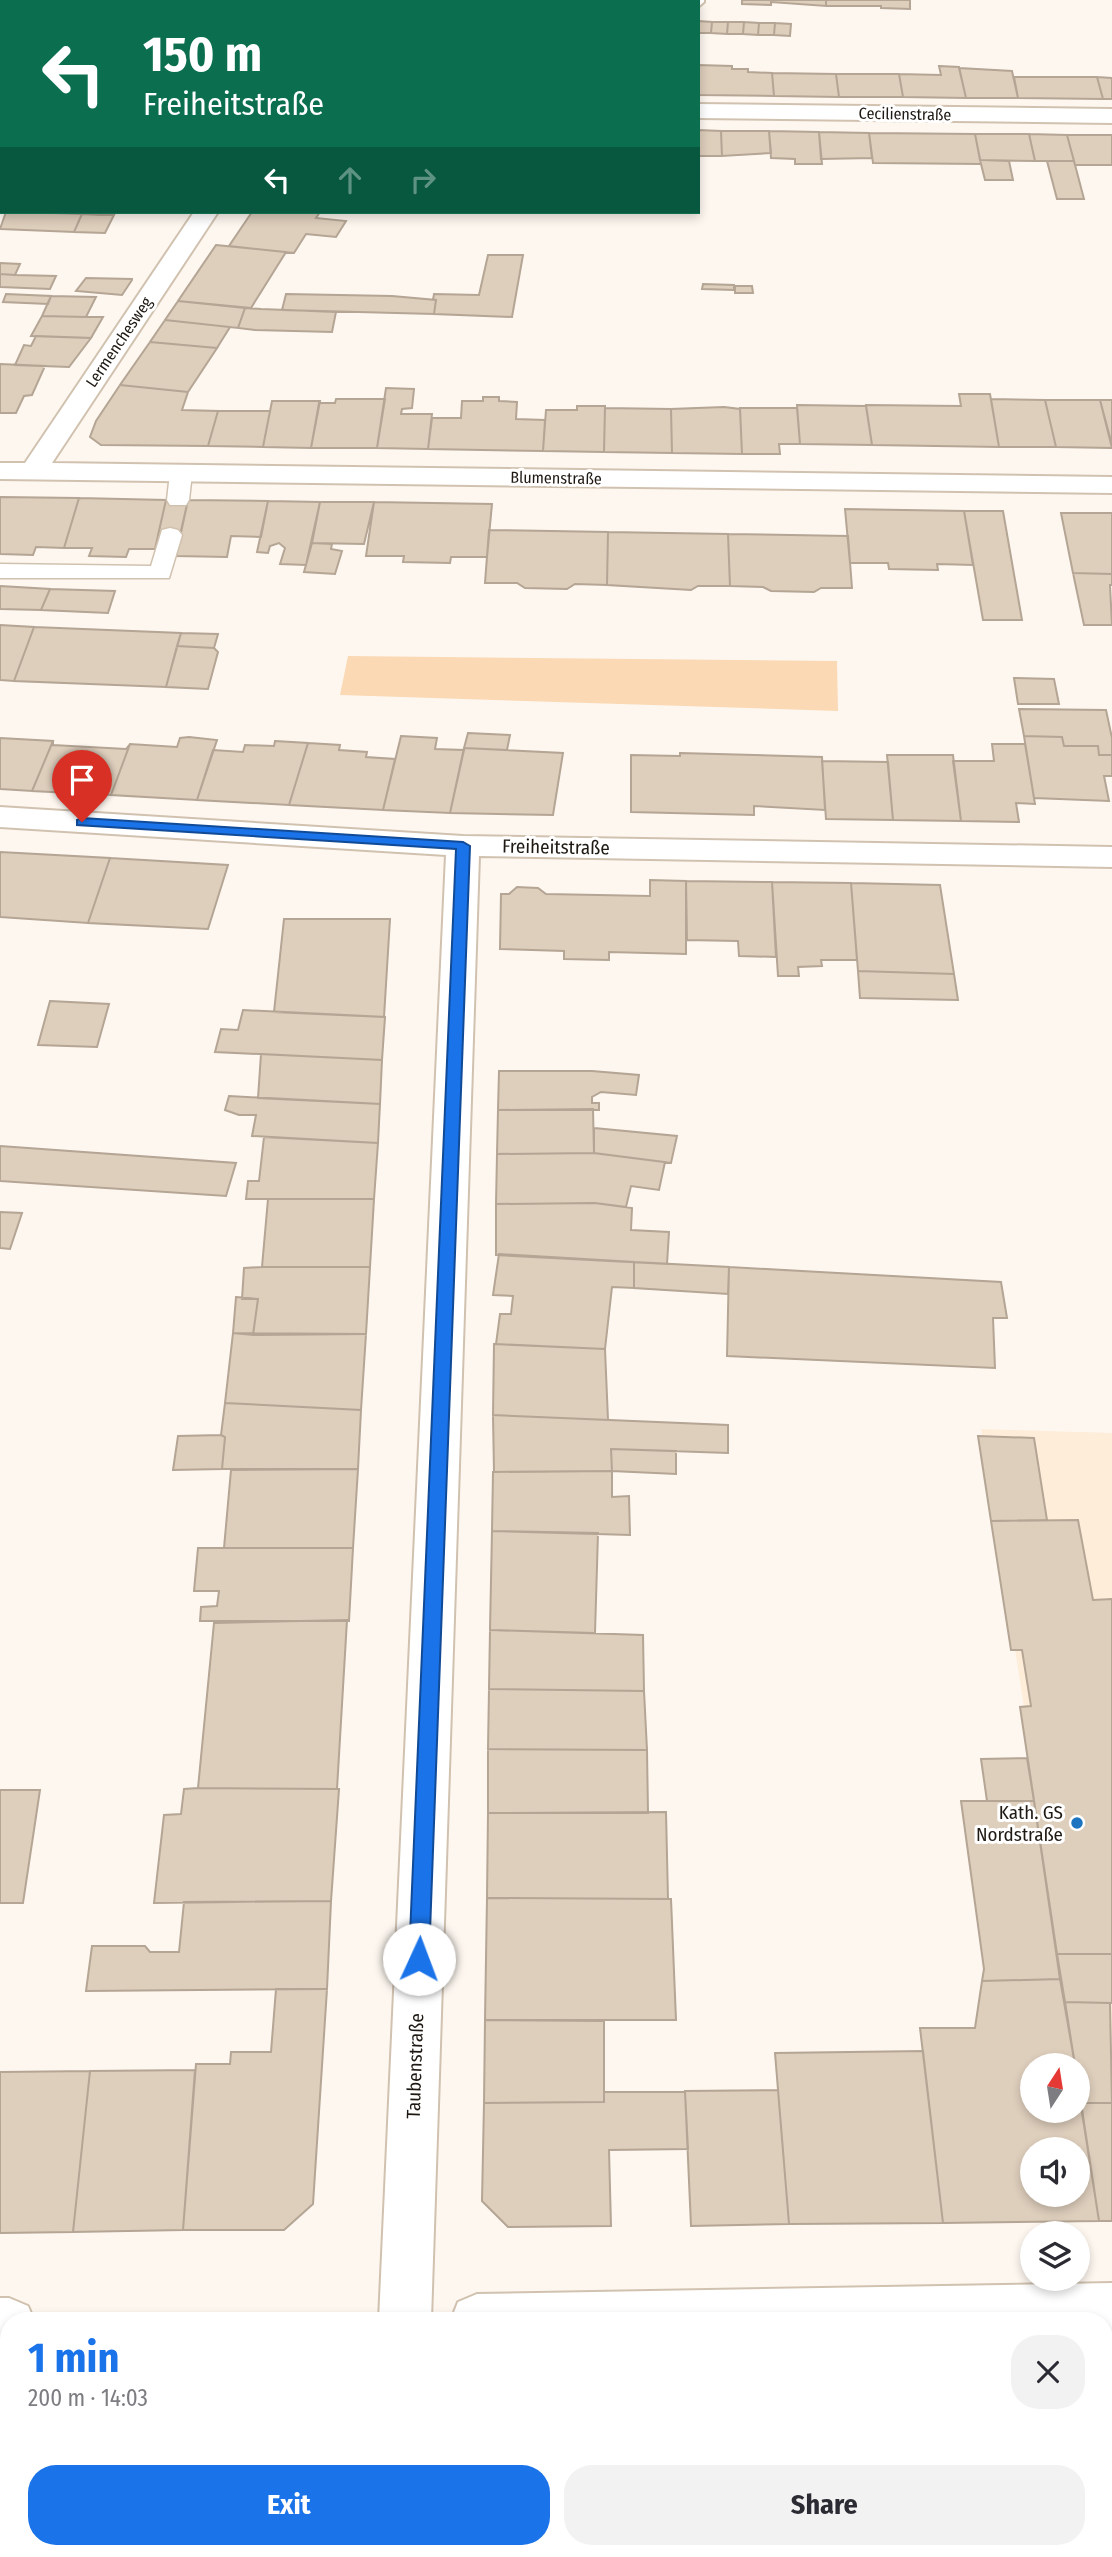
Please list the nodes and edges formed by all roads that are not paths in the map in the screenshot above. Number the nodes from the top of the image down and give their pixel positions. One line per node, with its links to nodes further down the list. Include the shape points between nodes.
1 (700, 111): 2 (street, Cecilienstraße)
2 (1112, 116)
3 (205, 214): 5 (street, Lermenchesweg)
4 (0, 471): 5 (street, Blumenstraße)
5 (33, 472): 6 (street, Blumenstraße, via 179,486)
6 (1112, 485)
7 (170, 535): 8 (lane, via 161,573)
8 (0, 570)
9 (0, 817): 10 (street, Freiheitstraße)
10 (463, 846): 11 (street, Freiheitstraße); 13 (street, Taubenstraße)
11 (1112, 857)
12 (1112, 2309): 14 (street)
13 (405, 2312)
14 (1009, 2312)

